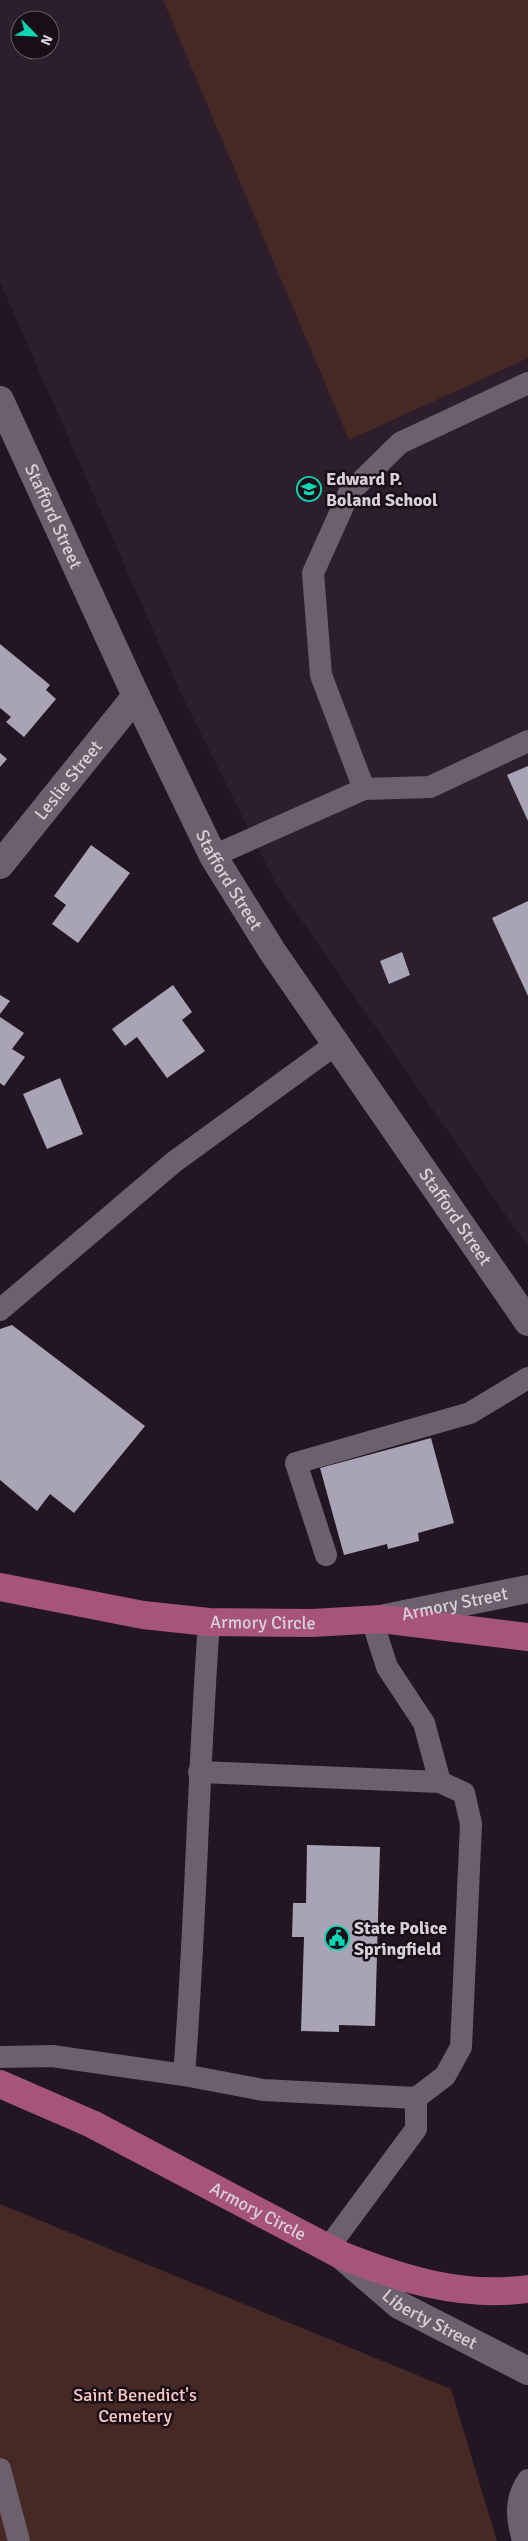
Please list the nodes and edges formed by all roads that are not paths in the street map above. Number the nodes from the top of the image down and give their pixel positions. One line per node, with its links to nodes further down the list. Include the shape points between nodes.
1 (528, 383): 5 (lane, via 400,443 349,493 313,573 321,675)
2 (0, 400): 3 (main road, Stafford Street)
3 (136, 696): 6 (main road, Stafford Street); 7 (main road, Leslie Street)
4 (528, 741): 5 (lane, via 430,787)
5 (364, 789): 6 (lane)
6 (213, 856): 8 (main road, Stafford Street, via 272,951)
7 (0, 865)
8 (336, 1044): 9 (lane, via 174,1162); 10 (main road, Stafford Street)
9 (0, 1310)
10 (528, 1322)
11 (528, 1378): 12 (lane, via 470,1413 296,1463)
12 (326, 1555)
13 (0, 1587): 16 (main road, Armory Circle, via 133,1613)
14 (528, 1589): 15 (main road, Armory Street)
15 (377, 1620): 16 (main road, Armory Circle); 17 (main road, Armory Circle); 19 (lane, via 387,1667 424,1723)
16 (209, 1622): 18 (lane)
17 (528, 1637)
18 (199, 1772): 19 (lane); 21 (lane)
19 (440, 1782): 23 (lane, via 464,1794 471,1824 461,2046 445,2076)
20 (0, 2057): 21 (lane, via 52,2056)
21 (184, 2075): 23 (lane, via 263,2090)
22 (0, 2084): 24 (main road, Armory Circle, via 92,2124)
23 (416, 2098): 24 (lane, via 416,2129)
24 (334, 2251): 25 (main road, Armory Circle, via 403,2278 448,2288 488,2292); 26 (main road, Liberty Street, via 399,2305)
25 (528, 2289)
26 (528, 2371)
27 (0, 2469): 29 (lane)
28 (528, 2480): 30 (lane, via 520,2492 517,2517)
29 (19, 2541)
30 (523, 2541)

